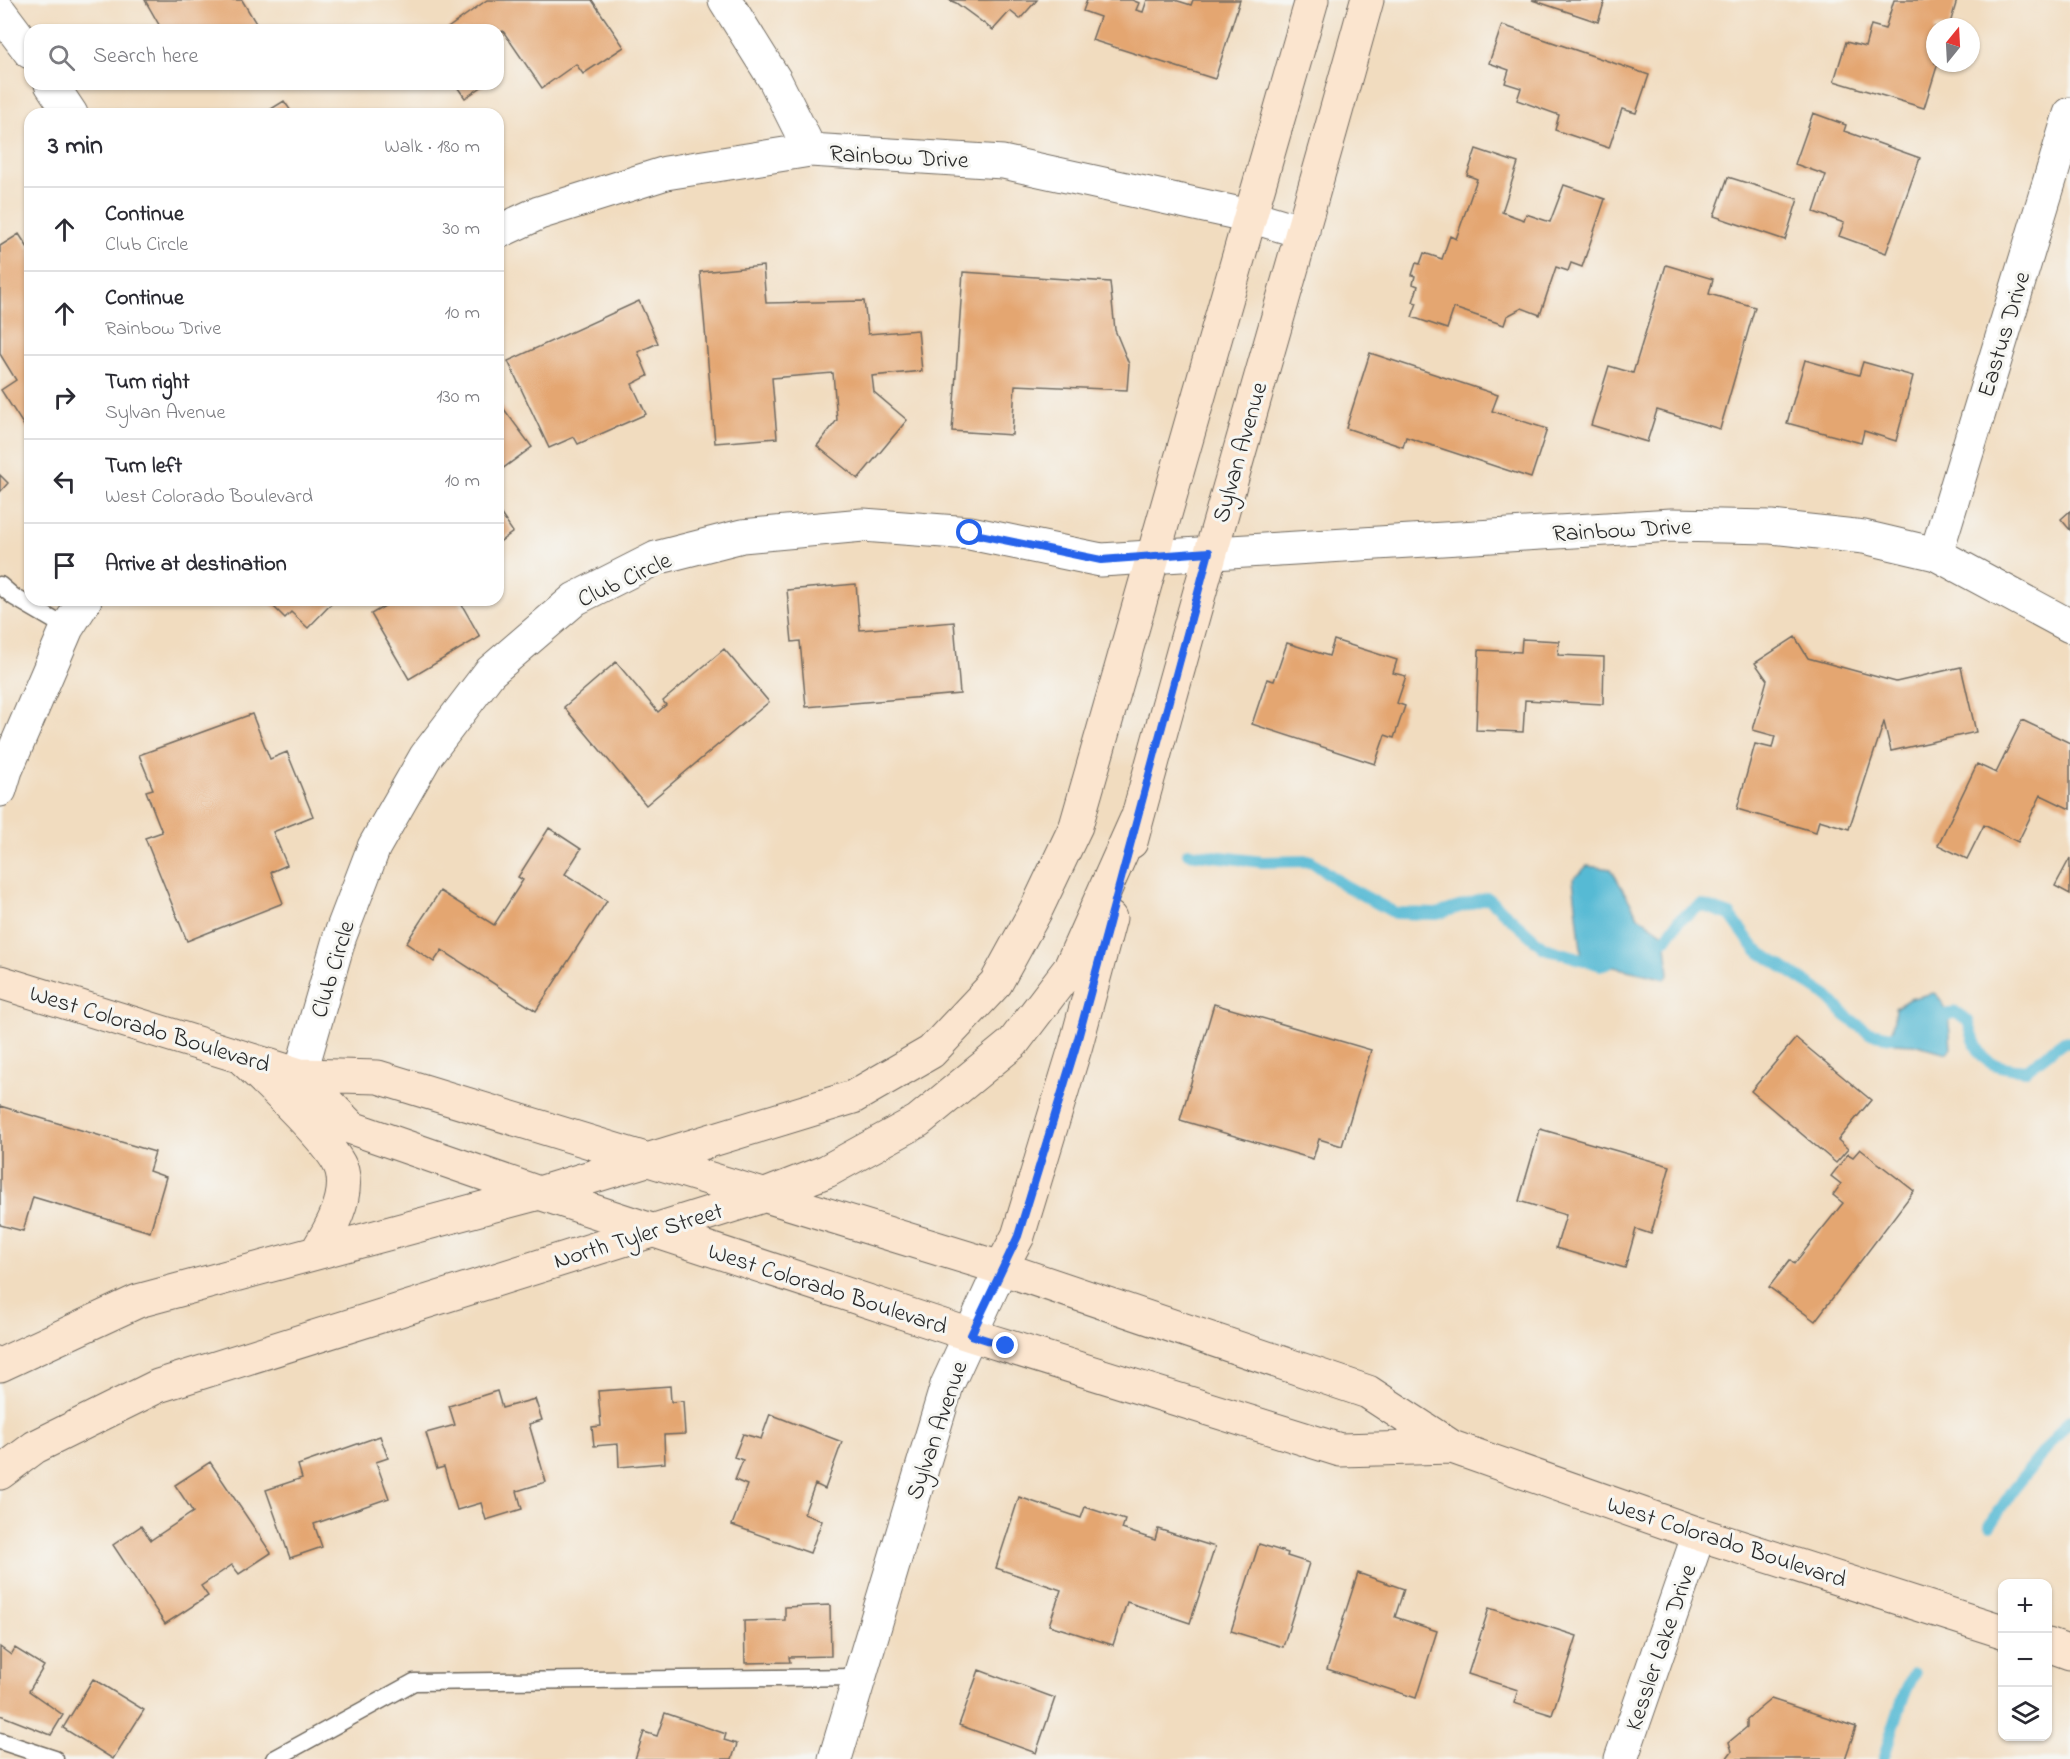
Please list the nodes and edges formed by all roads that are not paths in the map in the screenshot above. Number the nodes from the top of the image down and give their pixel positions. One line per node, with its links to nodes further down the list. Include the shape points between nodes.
1 (725, 0): 9 (street, via 775,80)
2 (1312, 0): 10 (main road)
3 (1367, 0): 12 (main road, Sylvan Avenue)
4 (0, 12): 5 (street)
5 (24, 44)
6 (55, 90): 7 (street)
7 (67, 108)
8 (2070, 114): 14 (street, Eastus Drive)
9 (810, 150): 10 (street, Rainbow Drive, via 1003,162); 11 (street, Rainbow Drive, via 666,174 539,213)
10 (1250, 216): 12 (street, Rainbow Drive); 15 (main road)
11 (504, 229)
12 (1303, 232): 13 (main road, Sylvan Avenue)
13 (1209, 552): 14 (street, Rainbow Drive, via 1672,525 1771,527 1852,536); 15 (street, Rainbow Drive); 23 (main road, Sylvan Avenue)
14 (1936, 554): 20 (street, Rainbow Drive)
15 (1154, 557): 26 (street, Club Circle, via 1101,560 970,533 863,525 742,536 656,558 575,599 489,672 426,756 374,847 340,936); 27 (main road, via 1076,826 996,983 931,1052 853,1097)
16 (0, 585): 17 (lane)
17 (24, 603)
18 (30, 606): 21 (lane)
19 (81, 606): 21 (street)
20 (2070, 626)
21 (67, 627): 22 (street)
22 (0, 790)
23 (1137, 820): 29 (main road, North Tyler Street, via 1070,968 1013,1043 918,1121 827,1171); 32 (main road, Sylvan Avenue, via 1076,1046 1018,1236)
24 (0, 982): 25 (main road, West Colorado Boulevard)
25 (241, 1056): 26 (main road, West Colorado Boulevard); 31 (main road, via 288,1102 342,1170 343,1195)
26 (300, 1075): 27 (main road, West Colorado Boulevard, via 378,1077); 28 (main road, West Colorado Boulevard, via 352,1128)
27 (644, 1160): 28 (main road); 29 (main road, West Colorado Boulevard)
28 (539, 1194): 30 (main road, West Colorado Boulevard); 31 (main road)
29 (763, 1196): 30 (main road, North Tyler Street); 32 (main road, West Colorado Boulevard)
30 (653, 1230): 33 (main road, West Colorado Boulevard); 36 (main road, North Tyler Street, via 158,1386 35,1447)
31 (316, 1253): 34 (main road, via 138,1301)
32 (1001, 1268): 33 (street, Sylvan Avenue); 35 (main road, West Colorado Boulevard, via 1368,1392)
33 (971, 1335): 35 (main road, West Colorado Boulevard, via 1340,1450); 41 (street, Sylvan Avenue, via 947,1385)
34 (0, 1365)
35 (1452, 1447): 37 (main road, West Colorado Boulevard)
36 (0, 1473)
37 (1699, 1534): 38 (main road, West Colorado Boulevard); 46 (street, Kessler Lake Drive)
38 (1998, 1630)
39 (2052, 1646): 40 (main road)
40 (2070, 1653)
41 (858, 1677): 44 (lane, via 414,1682); 45 (street, Sylvan Avenue)
42 (0, 1741): 43 (lane)
43 (54, 1759)
44 (274, 1759)
45 (835, 1759)
46 (1621, 1759)

